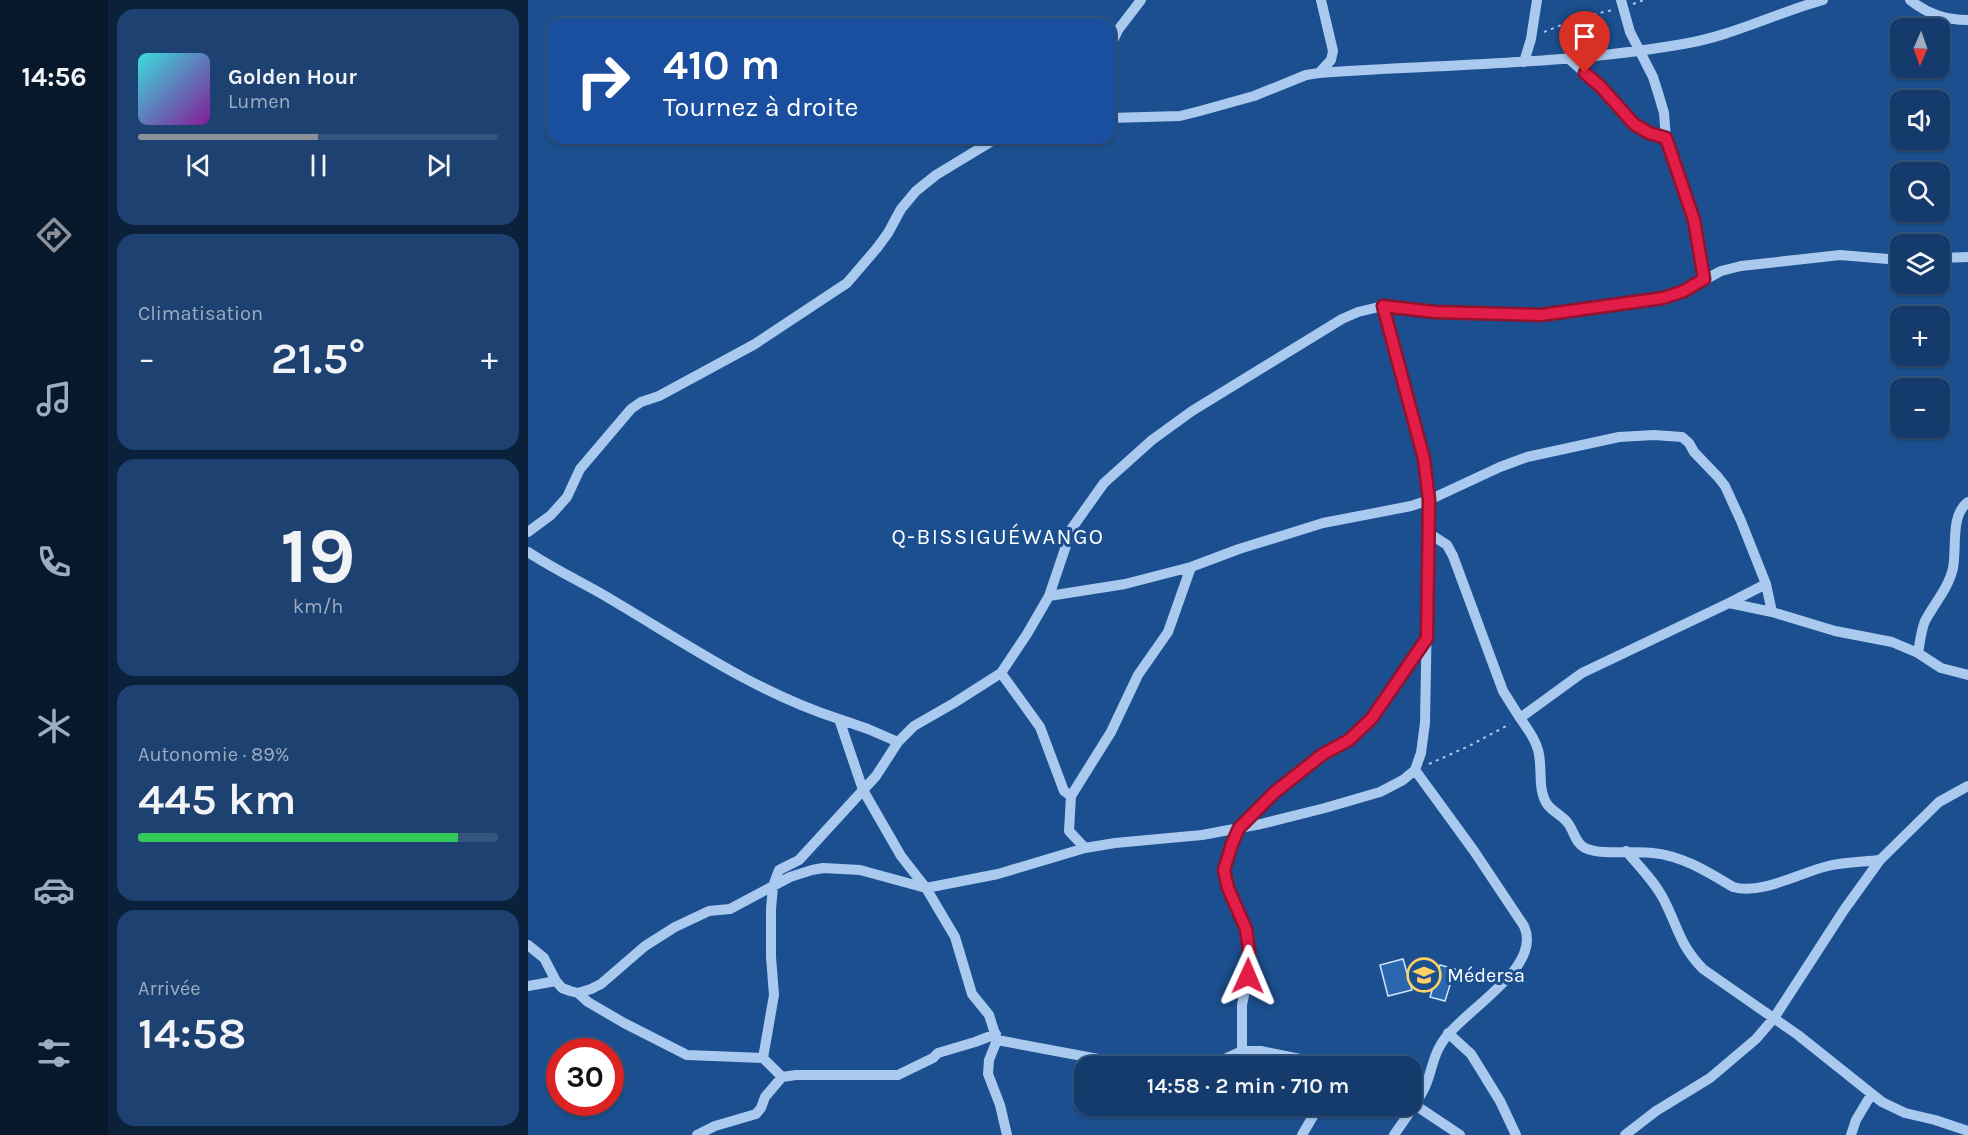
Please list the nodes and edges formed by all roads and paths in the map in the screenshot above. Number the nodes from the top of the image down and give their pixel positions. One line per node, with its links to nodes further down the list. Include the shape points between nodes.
1 (1141, 0): 9 (street)
2 (1321, 0): 14 (street, via 1333,51 1331,60)
3 (1537, 0): 10 (street)
4 (1644, 0): 7 (path)
5 (1823, 0): 11 (street, via 1719,36)
6 (1910, 0): 8 (street, via 1940,18)
7 (1622, 4): 10 (path); 11 (street)
8 (1968, 20)
9 (1116, 34)
10 (1531, 39): 13 (street)
11 (1638, 51): 12 (street); 16 (street, via 1653,77 1664,113)
12 (1569, 59): 13 (street); 16 (street, via 1634,124)
13 (1524, 62): 14 (street)
14 (1319, 73): 15 (street, via 1180,116)
15 (1116, 118)
16 (1666, 138): 21 (street, via 1694,220)
17 (987, 144): 25 (street, via 916,191 883,241 847,283 754,344 631,409 580,469 567,497)
18 (1968, 257): 19 (street)
19 (1950, 258)
20 (1890, 259): 21 (street, via 1823,256 1741,266)
21 (1704, 279): 22 (street, via 1663,298 1541,315 1435,312)
22 (1383, 306): 23 (street, via 1424,459); 30 (street, via 1358,312 1327,327 1152,440 1104,483 1087,505 1072,528)
23 (1429, 500): 26 (street); 28 (street, via 1323,523); 29 (street, via 1527,456 1633,435 1682,437 1725,486)
24 (1968, 502): 34 (street, via 1959,514 1953,568 1924,624)
25 (528, 532)
26 (1427, 532): 33 (street); 37 (street, via 1447,545 1453,556 1503,691)
27 (528, 552): 38 (street, via 703,656 817,713)
28 (1191, 567): 30 (street, via 1125,584); 43 (street, via 1168,632 1138,675 1111,732)
29 (1766, 584): 31 (street); 32 (street)
30 (1049, 596): 35 (street)
31 (1729, 603): 32 (street); 37 (street, via 1582,674)
32 (1772, 612): 34 (street, via 1835,631 1892,642)
33 (1427, 638): 40 (street, via 1425,723); 44 (street, via 1372,718 1349,740 1291,778)
34 (1918, 653): 36 (street, via 1941,668)
35 (1001, 672): 39 (street, via 914,726); 43 (street, via 1036,721 1064,791)
36 (1968, 675)
37 (1520, 718): 40 (path); 46 (street, via 1538,749 1542,793 1551,809 1567,823 1580,845 1597,851)
38 (838, 719): 39 (street); 42 (street)
39 (898, 742): 42 (street)
40 (1415, 770): 44 (street, via 1380,792); 55 (street, via 1474,851 1528,936 1521,961)
41 (1968, 786): 47 (street, via 1939,802)
42 (863, 790): 48 (street, via 799,860 780,868); 49 (street, via 900,856)
43 (1071, 796): 45 (street, via 1069,831)
44 (1239, 828): 45 (street); 57 (street, via 1224,870 1246,929 1249,951 1242,1005)
45 (1085, 848): 49 (street, via 998,874)
46 (1626, 851): 47 (street, via 1668,855 1741,889 1754,889 1828,866); 54 (street, via 1663,898 1690,956)
47 (1880, 860): 54 (street)
48 (773, 886): 49 (street, via 799,873 823,868 860,870); 53 (street, via 730,909 709,911 675,927 645,946 601,984); 61 (street, via 774,995)
49 (926, 888): 56 (street, via 955,937 972,994 989,1015)
50 (528, 945): 51 (street, via 544,958)
51 (556, 981): 52 (street); 53 (street, via 562,988)
52 (528, 986)
53 (578, 993): 61 (street, via 624,1023 687,1055)
54 (1774, 1018): 64 (street); 75 (street, via 1710,1078)
55 (1448, 1033): 63 (street); 74 (street, via 1471,1054)
56 (996, 1037): 58 (street); 62 (street, via 938,1053 898,1075); 70 (street, via 988,1074)
57 (1242, 1051): 59 (street); 60 (street)
58 (1088, 1056)
59 (1231, 1056)
60 (1291, 1056)
61 (763, 1058): 62 (street)
62 (782, 1077): 69 (street, via 756,1114)
63 (1422, 1092)
64 (1871, 1095): 68 (street, via 1905,1113); 76 (street)
65 (1422, 1110): 73 (street)
66 (1312, 1116): 71 (street)
67 (1406, 1116): 72 (street)
68 (1968, 1131)
69 (697, 1135)
70 (1007, 1135)
71 (1302, 1135)
72 (1394, 1135)
73 (1460, 1135)
74 (1516, 1135)
75 (1625, 1135)
76 (1851, 1135)

